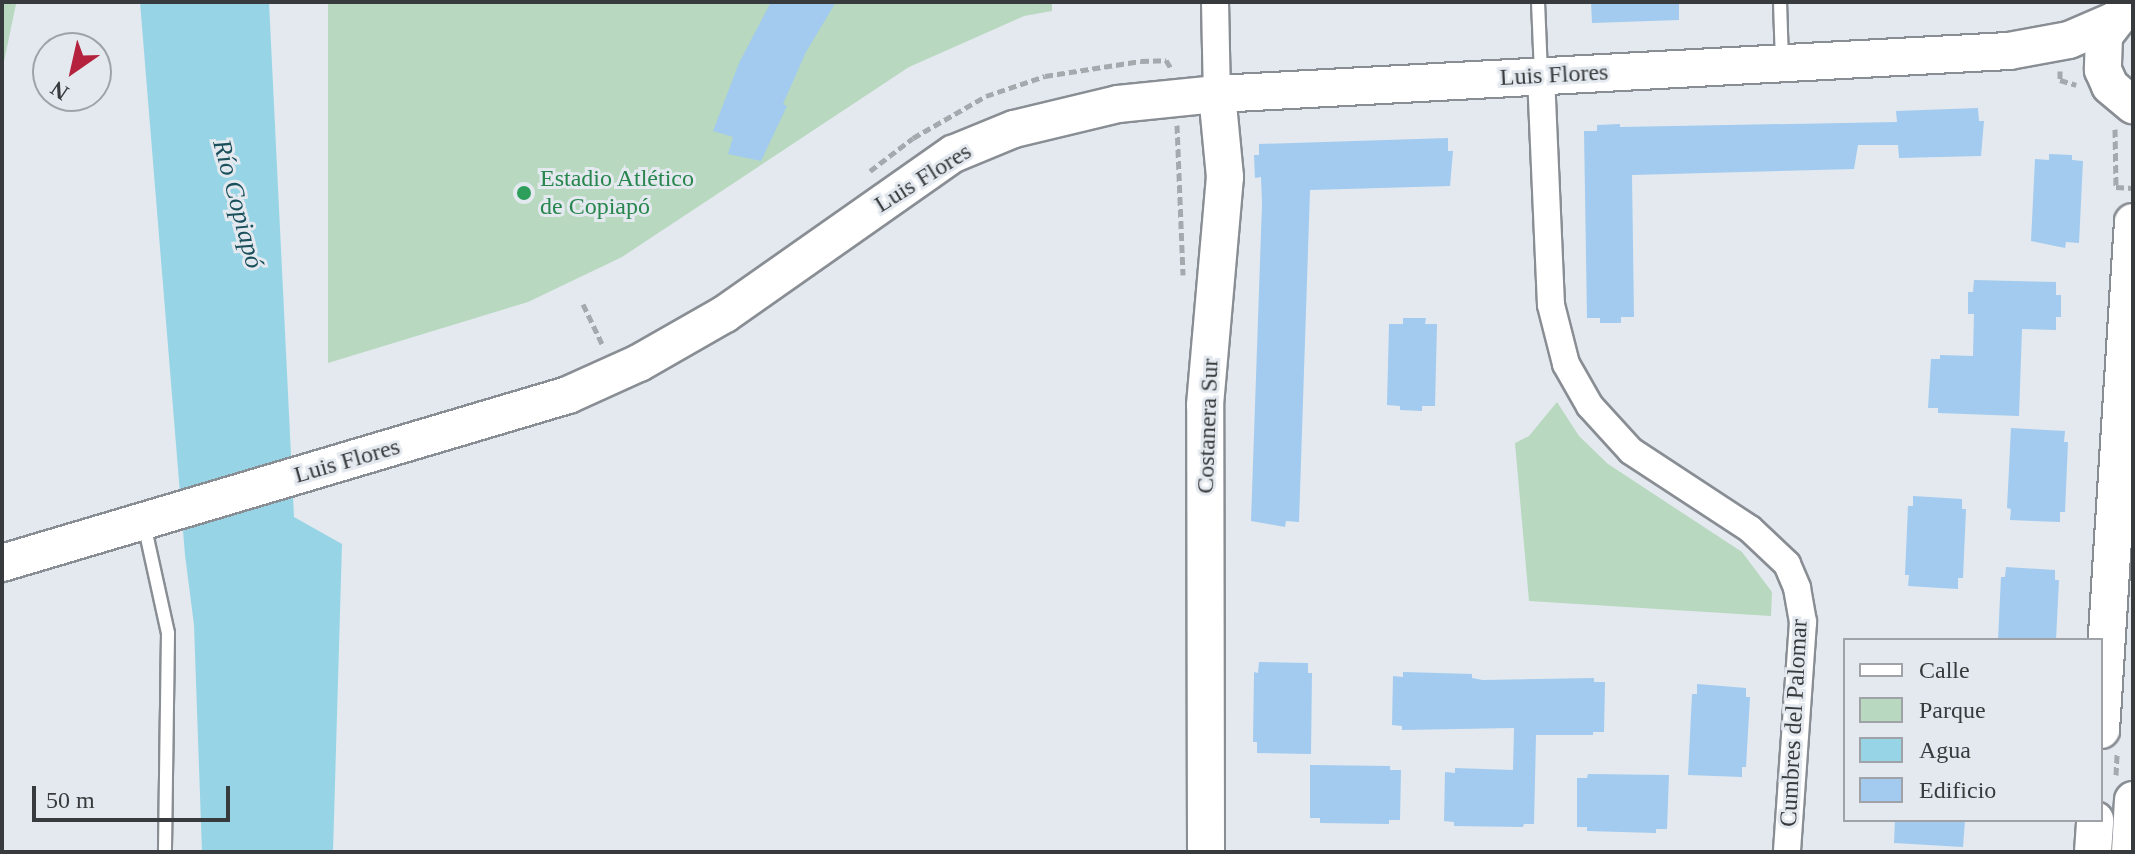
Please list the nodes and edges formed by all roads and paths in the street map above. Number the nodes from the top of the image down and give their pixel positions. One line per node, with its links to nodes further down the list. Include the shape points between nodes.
1 (1215, 2): 9 (street, Costanera Sur)
2 (1538, 2): 8 (lane)
3 (1780, 2): 7 (lane)
4 (2126, 9): 5 (main road, Luis Flores, via 2069,40); 10 (main road, via 2101,52)
5 (2009, 51): 6 (main road, Luis Flores); 7 (main road, Luis Flores)
6 (2061, 57): 10 (main road, Luis Flores, via 2088,64); 10 (path, via 2060,80)
7 (1782, 64): 8 (main road, Luis Flores)
8 (1541, 76): 9 (main road, Luis Flores); 23 (street, Cumbres del Palomar, via 1551,305 1566,364 1590,406 1631,451 1750,529 1787,564 1797,588 1803,622)
9 (1216, 82): 11 (path, via 1175,74 1166,60 1045,76 986,96 913,138); 16 (main road, Luis Flores, via 1002,134 953,154 725,314 601,380 508,414); 22 (main road, Costanera Sur, via 1225,177 1205,405)
10 (2115, 102): 12 (path, via 2116,187)
11 (864, 176)
12 (2133, 188)
13 (2133, 222): 18 (main road)
14 (583, 304): 15 (path, via 605,350)
15 (618, 342)
16 (144, 520): 17 (main road, Luis Flores); 21 (lane, via 168,633)
17 (2, 563)
18 (2103, 698)
19 (2133, 800): 25 (main road)
20 (2095, 822): 24 (main road)
21 (165, 852)
22 (1206, 852)
23 (1787, 852)
24 (2093, 852)
25 (2130, 852)

